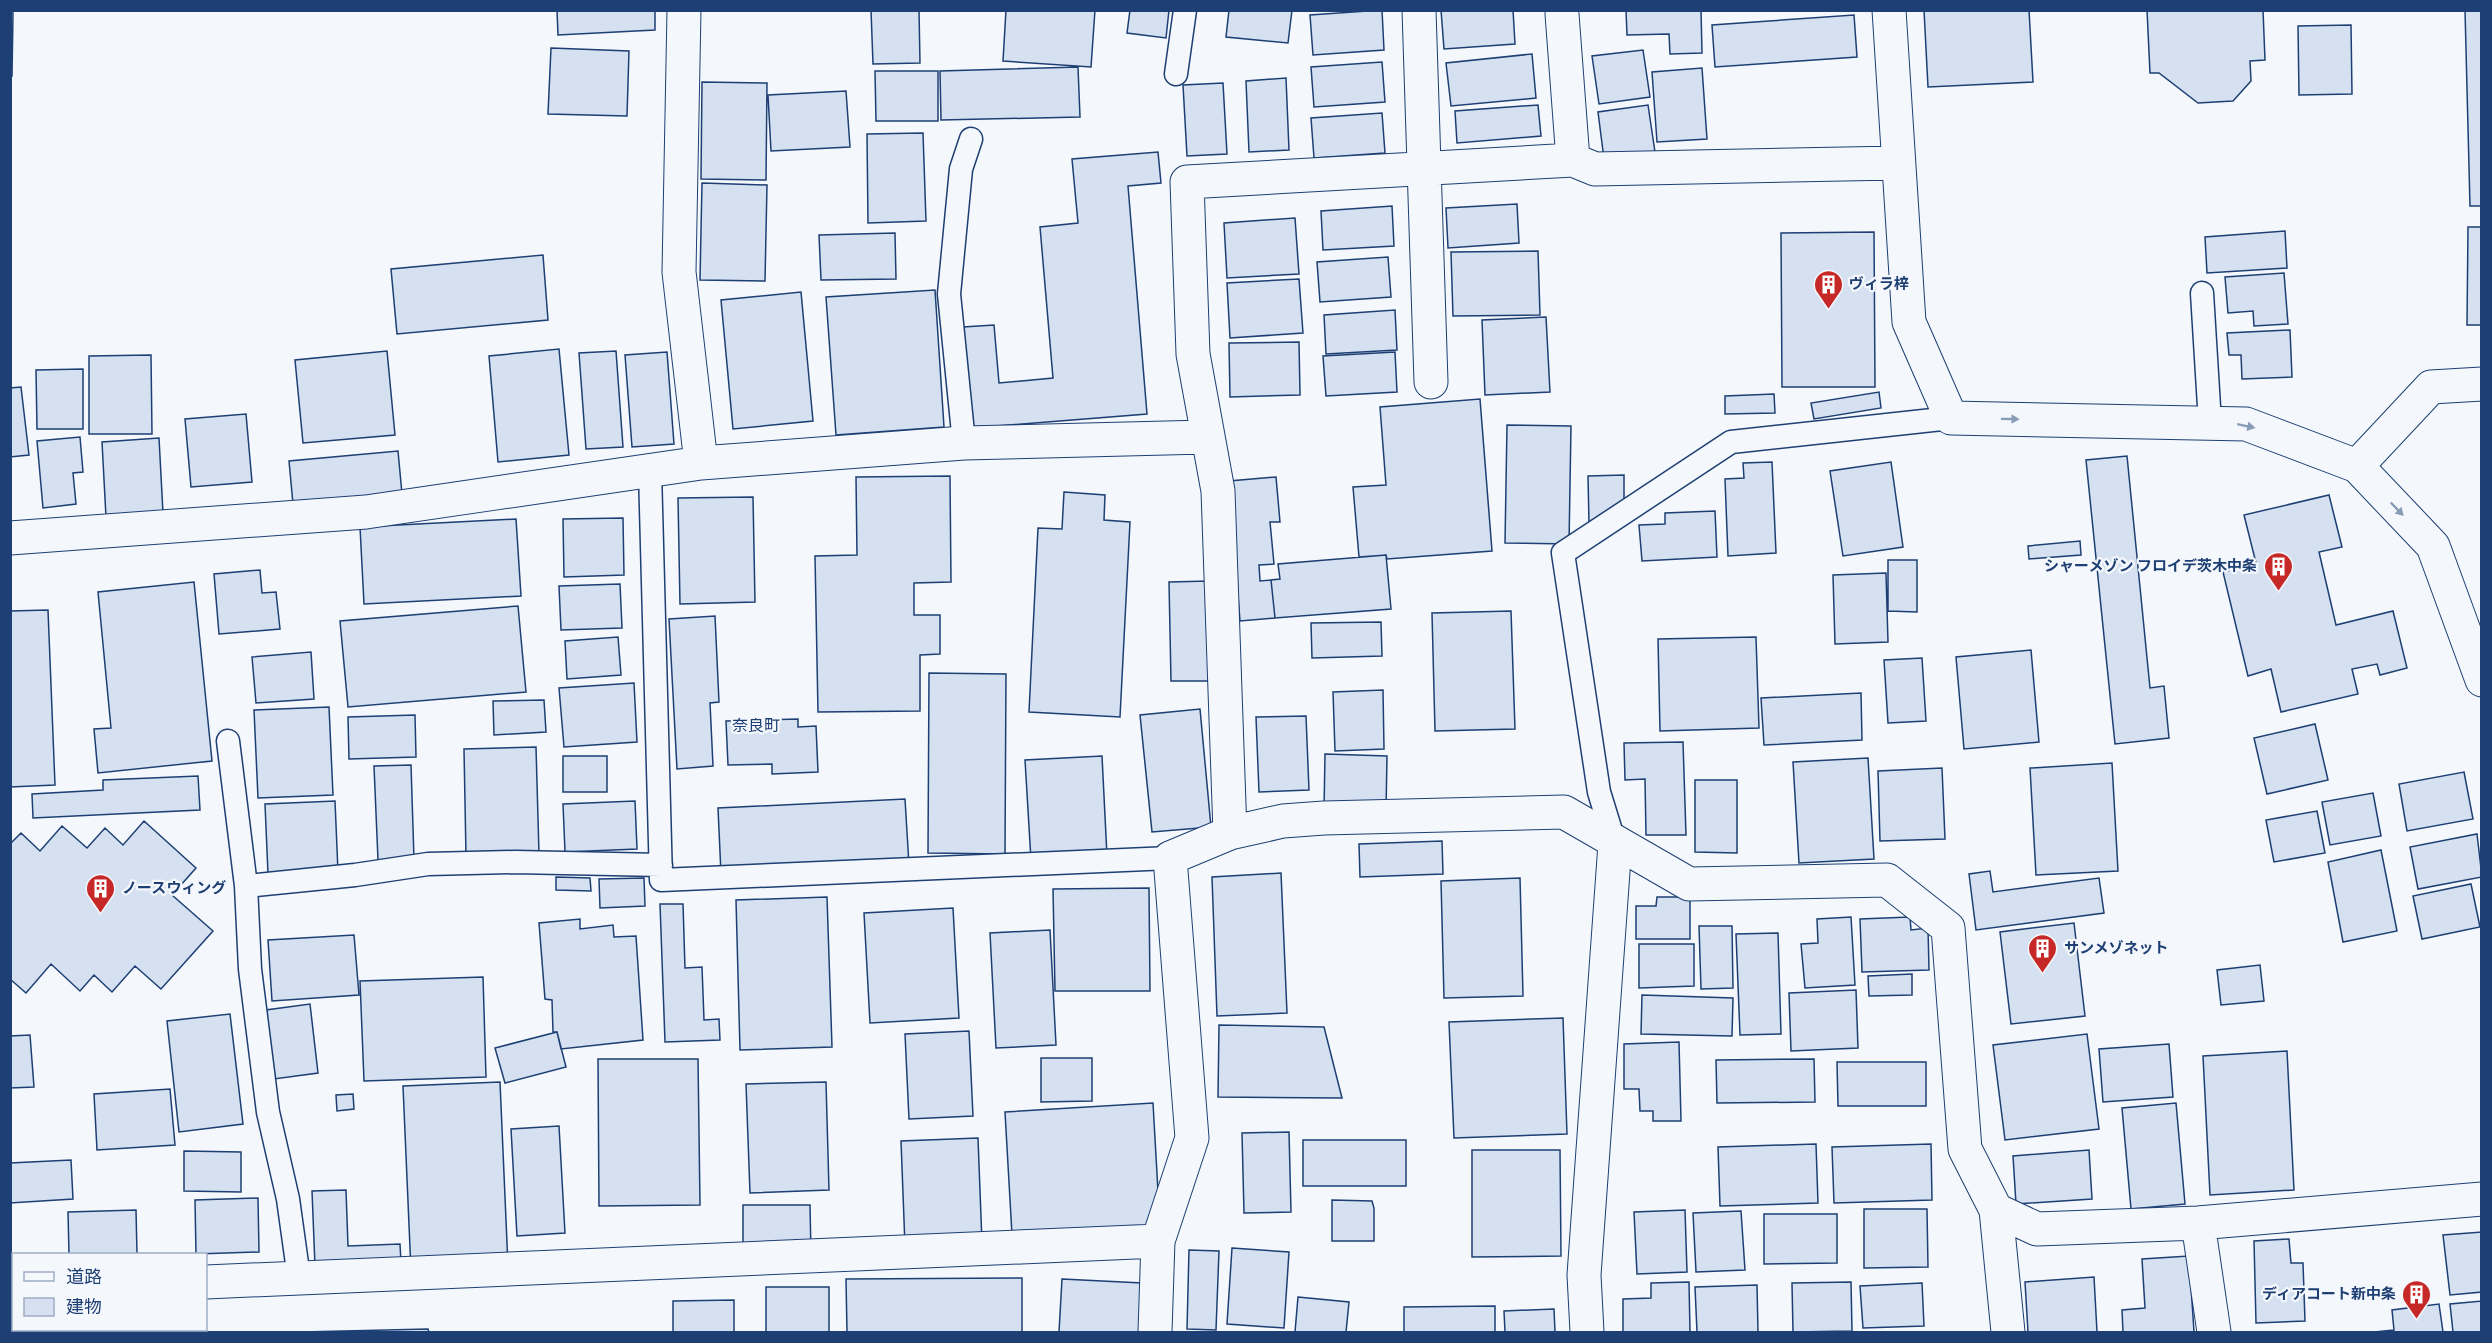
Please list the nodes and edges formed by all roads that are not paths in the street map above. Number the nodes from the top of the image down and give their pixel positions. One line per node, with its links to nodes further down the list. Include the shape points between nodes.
1 (684, 10): 18 (street, via 679,272)
2 (1185, 10): 6 (lane)
3 (1419, 10): 10 (street)
4 (1889, 10): 9 (street)
5 (1562, 14): 8 (street)
6 (1176, 74)
7 (971, 139): 17 (lane, via 961,169 949,294)
8 (1573, 160): 9 (street, via 1595,169); 10 (street)
9 (1897, 163): 14 (street, via 1909,322)
10 (1422, 168): 12 (street); 16 (street, via 1186,182 1192,354)
11 (2202, 293): 15 (lane)
12 (1431, 382)
13 (2481, 384): 19 (street, via 2431,387)
14 (1951, 418): 15 (street, one-way to 15); 25 (lane, via 1731,442 1563,553 1599,792)
15 (2210, 423): 19 (street, one-way to 19, via 2246,424)
16 (1206, 437): 17 (street); 24 (street, via 1218,491)
17 (964, 443): 18 (street)
18 (701, 463): 20 (street)
19 (2357, 466): 22 (street, one-way to 22, via 2433,546)
20 (650, 471): 21 (street, via 366,512); 27 (lane)
21 (10, 538)
22 (2481, 680)
23 (228, 741): 28 (lane)
24 (1230, 832): 25 (street, via 1282,821 1324,818 1564,812); 26 (street)
25 (1615, 844): 30 (street, via 1689,884 1887,880 1948,928 1965,1149); 36 (street, via 1584,1275)
26 (1170, 858): 27 (lane, via 661,880); 32 (street, via 1192,1138)
27 (661, 865): 28 (lane, via 428,864)
28 (246, 886): 33 (lane, via 250,969 267,1101 288,1199)
29 (2481, 1198): 31 (street)
30 (1996, 1210): 31 (street, via 2037,1229); 37 (street)
31 (2198, 1222): 38 (street)
32 (1158, 1241): 33 (street); 35 (street)
33 (299, 1278): 34 (street)
34 (207, 1282)
35 (1155, 1332)
36 (1587, 1332)
37 (2008, 1332)
38 (2214, 1332)

